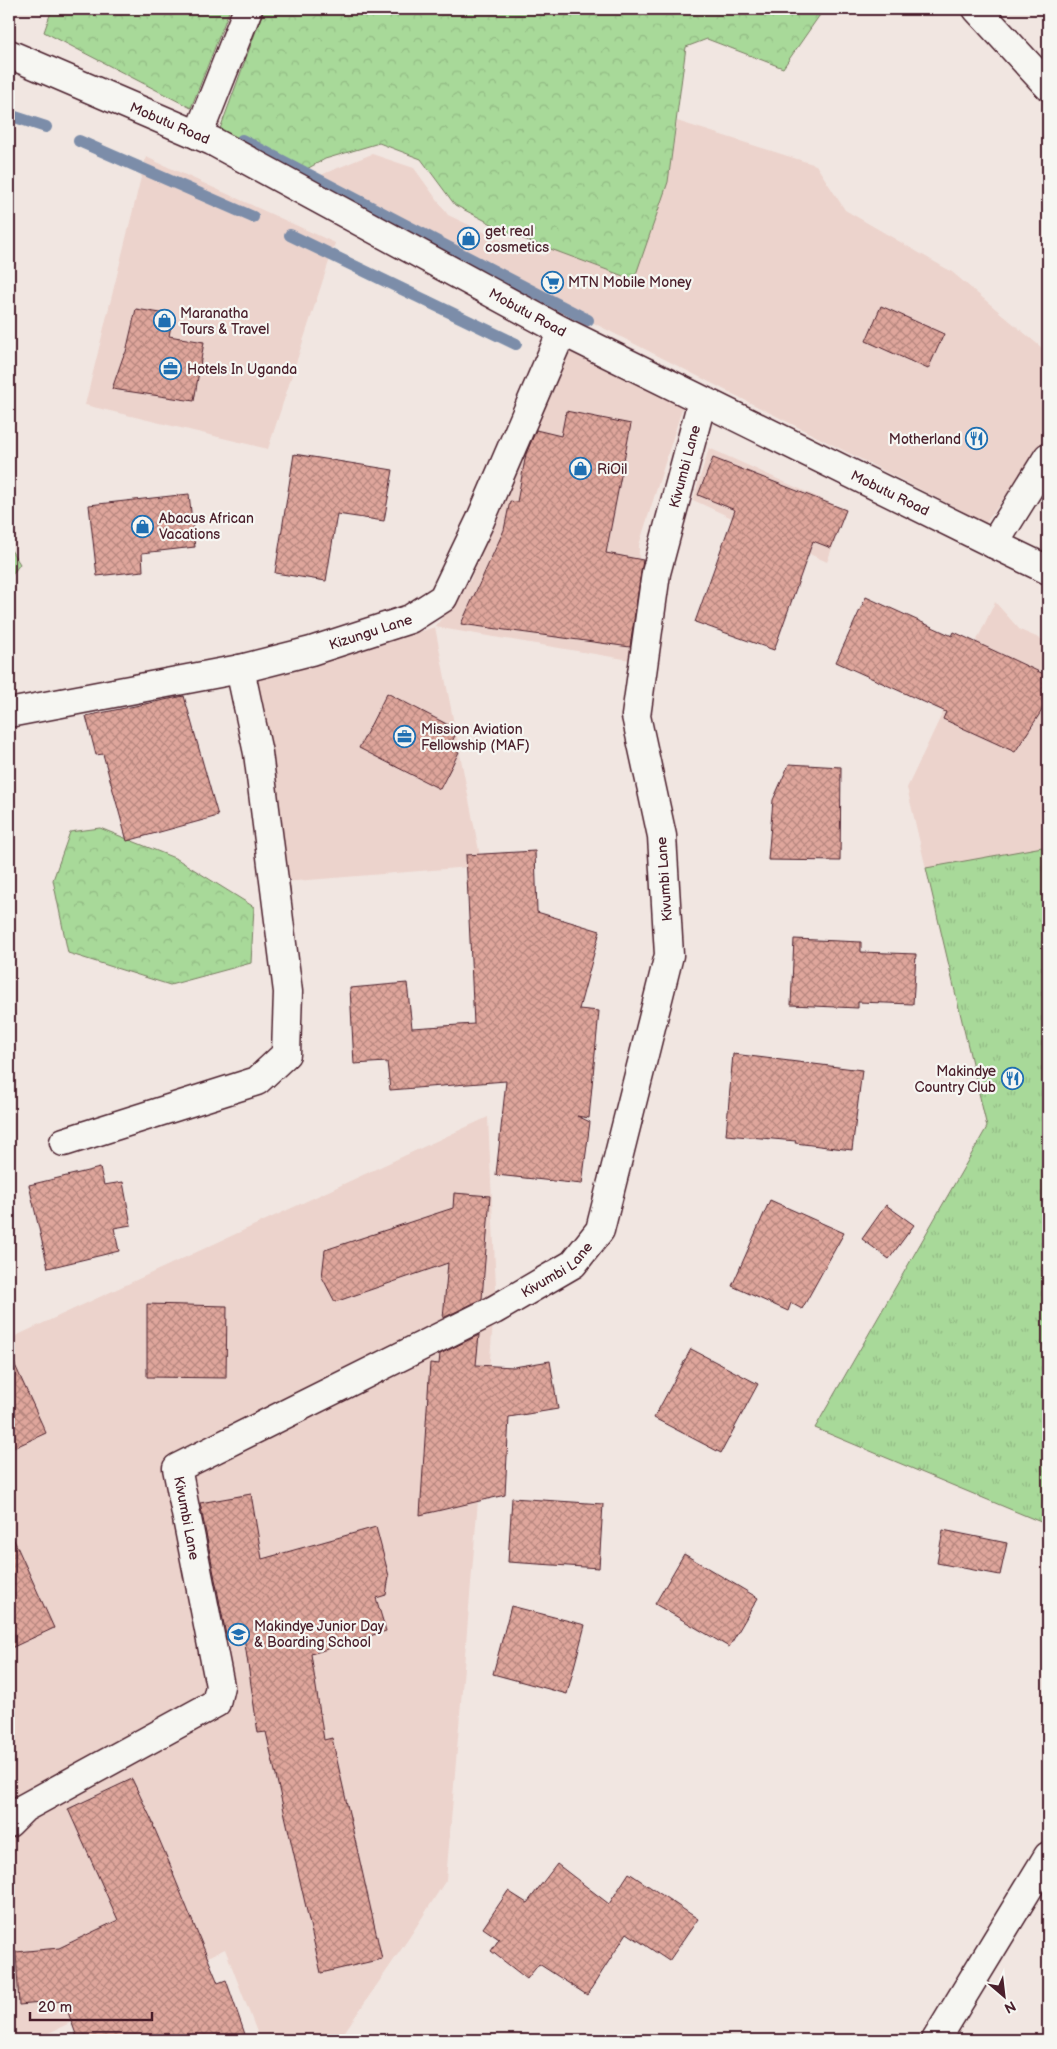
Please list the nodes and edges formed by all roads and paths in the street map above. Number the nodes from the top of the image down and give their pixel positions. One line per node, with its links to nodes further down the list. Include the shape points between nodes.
1 (248, 9): 5 (street)
2 (977, 9): 4 (street)
3 (9, 54): 5 (street, Mobutu Road)
4 (1048, 86)
5 (198, 135): 6 (street, Mobutu Road)
6 (562, 331): 7 (street, Mobutu Road); 11 (street, Kizungu Lane, via 480,522 443,598 410,619 312,652)
7 (702, 400): 9 (street, Mobutu Road); 14 (street, Kivumbi Lane, via 656,573 636,716 662,836 669,955 600,1230 574,1264 494,1310 177,1468 220,1686 216,1703 24,1808)
8 (1048, 457): 9 (street)
9 (994, 544): 10 (street, Mobutu Road)
10 (1048, 570)
11 (240, 669): 12 (street, Kizungu Lane); 13 (street, via 258,753 287,983 286,1054 257,1081)
12 (9, 713)
13 (64, 1142)
14 (9, 1823)
15 (1048, 1856): 16 (street)
16 (936, 2040)

